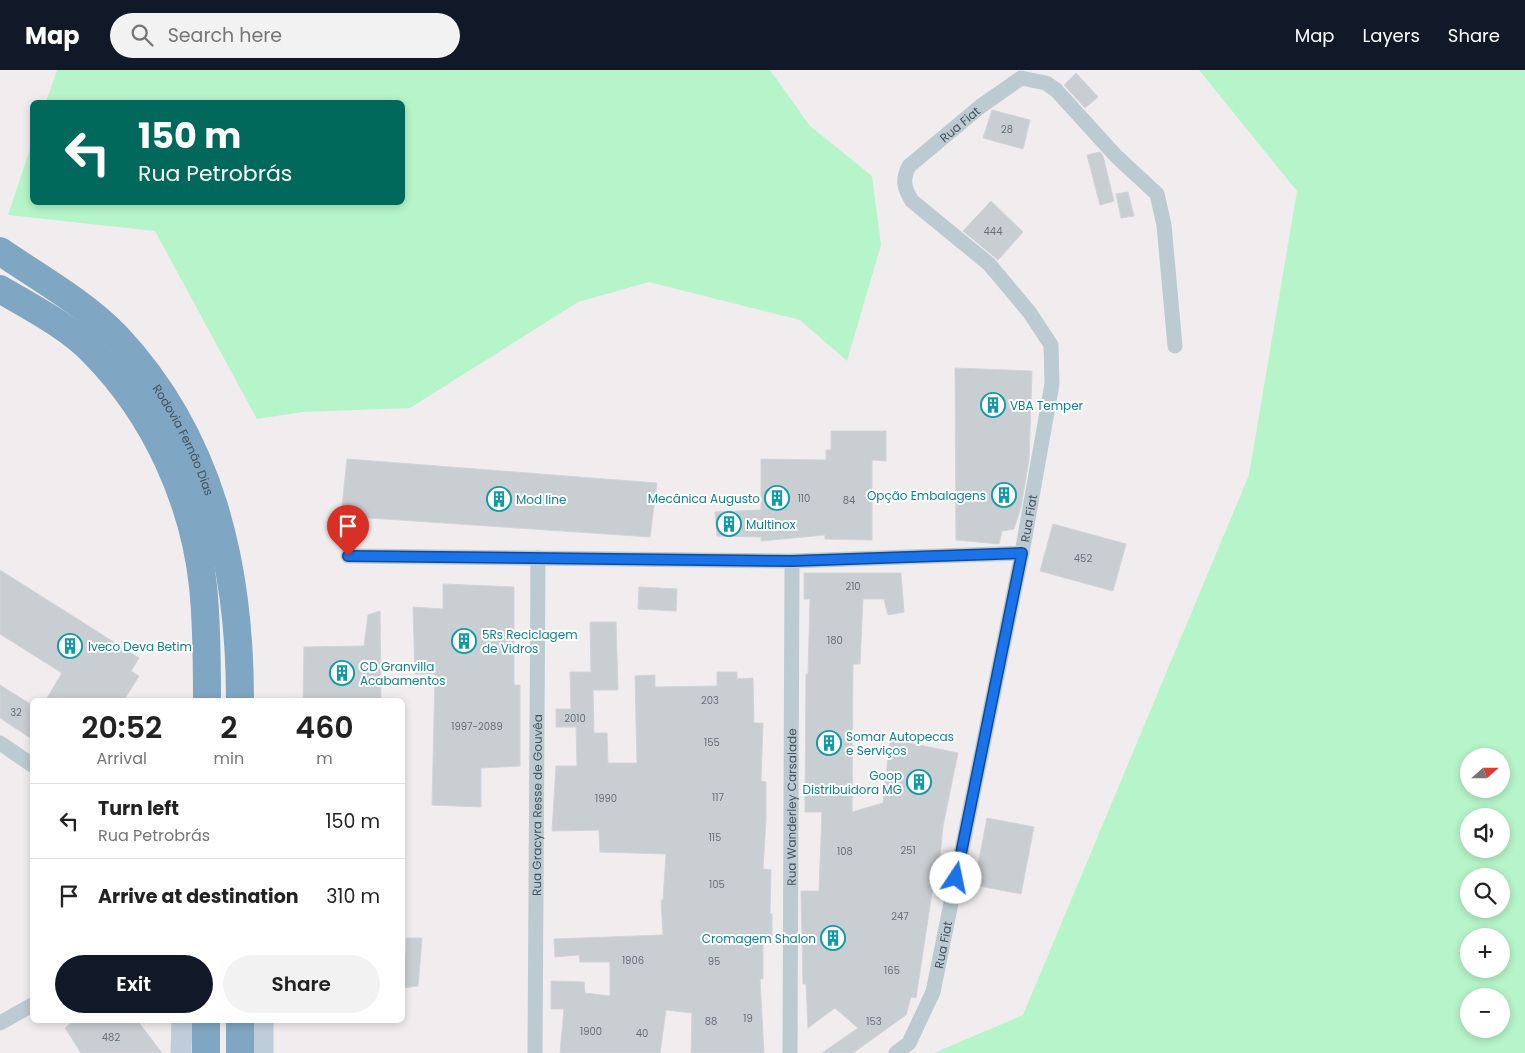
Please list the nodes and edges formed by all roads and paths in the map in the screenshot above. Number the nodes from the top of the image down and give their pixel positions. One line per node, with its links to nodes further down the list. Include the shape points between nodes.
1 (1021, 74): 4 (street, Rua Fiat, via 1056,90 1116,156 1157,194 1164,225); 5 (street, Rua Fiat, via 909,166 904,178 912,201 989,264 1030,313 1050,345 1052,384)
2 (0, 251): 10 (highway, Rodovia Fernão Dias, via 74,300 115,336 160,389 190,443 216,508 234,589)
3 (0, 289): 9 (highway, Rodovia Fernão Dias, via 55,322 94,352 135,403 166,455 188,514 203,584)
4 (1175, 346)
5 (1022, 553): 8 (street); 27 (street, Rua Fiat, via 933,992 909,1043)
6 (348, 556): 7 (street)
7 (538, 558): 8 (street); 25 (street, Rua Gracyra Resse de Gouvêa)
8 (792, 561): 26 (street, Rua Wanderley Carsalade)
9 (208, 646): 11 (highway, via 191,680); 12 (highway, Rodovia Fernão Dias)
10 (240, 697)
11 (190, 698)
12 (207, 698)
13 (0, 743): 14 (street)
14 (30, 764)
15 (30, 1006): 16 (street)
16 (0, 1023)
17 (182, 1023): 21 (street)
18 (206, 1023): 22 (highway)
19 (240, 1023): 23 (highway)
20 (263, 1023): 24 (street)
21 (181, 1053)
22 (206, 1053)
23 (240, 1053)
24 (263, 1053)
25 (535, 1053)
26 (790, 1053)
27 (896, 1053)

